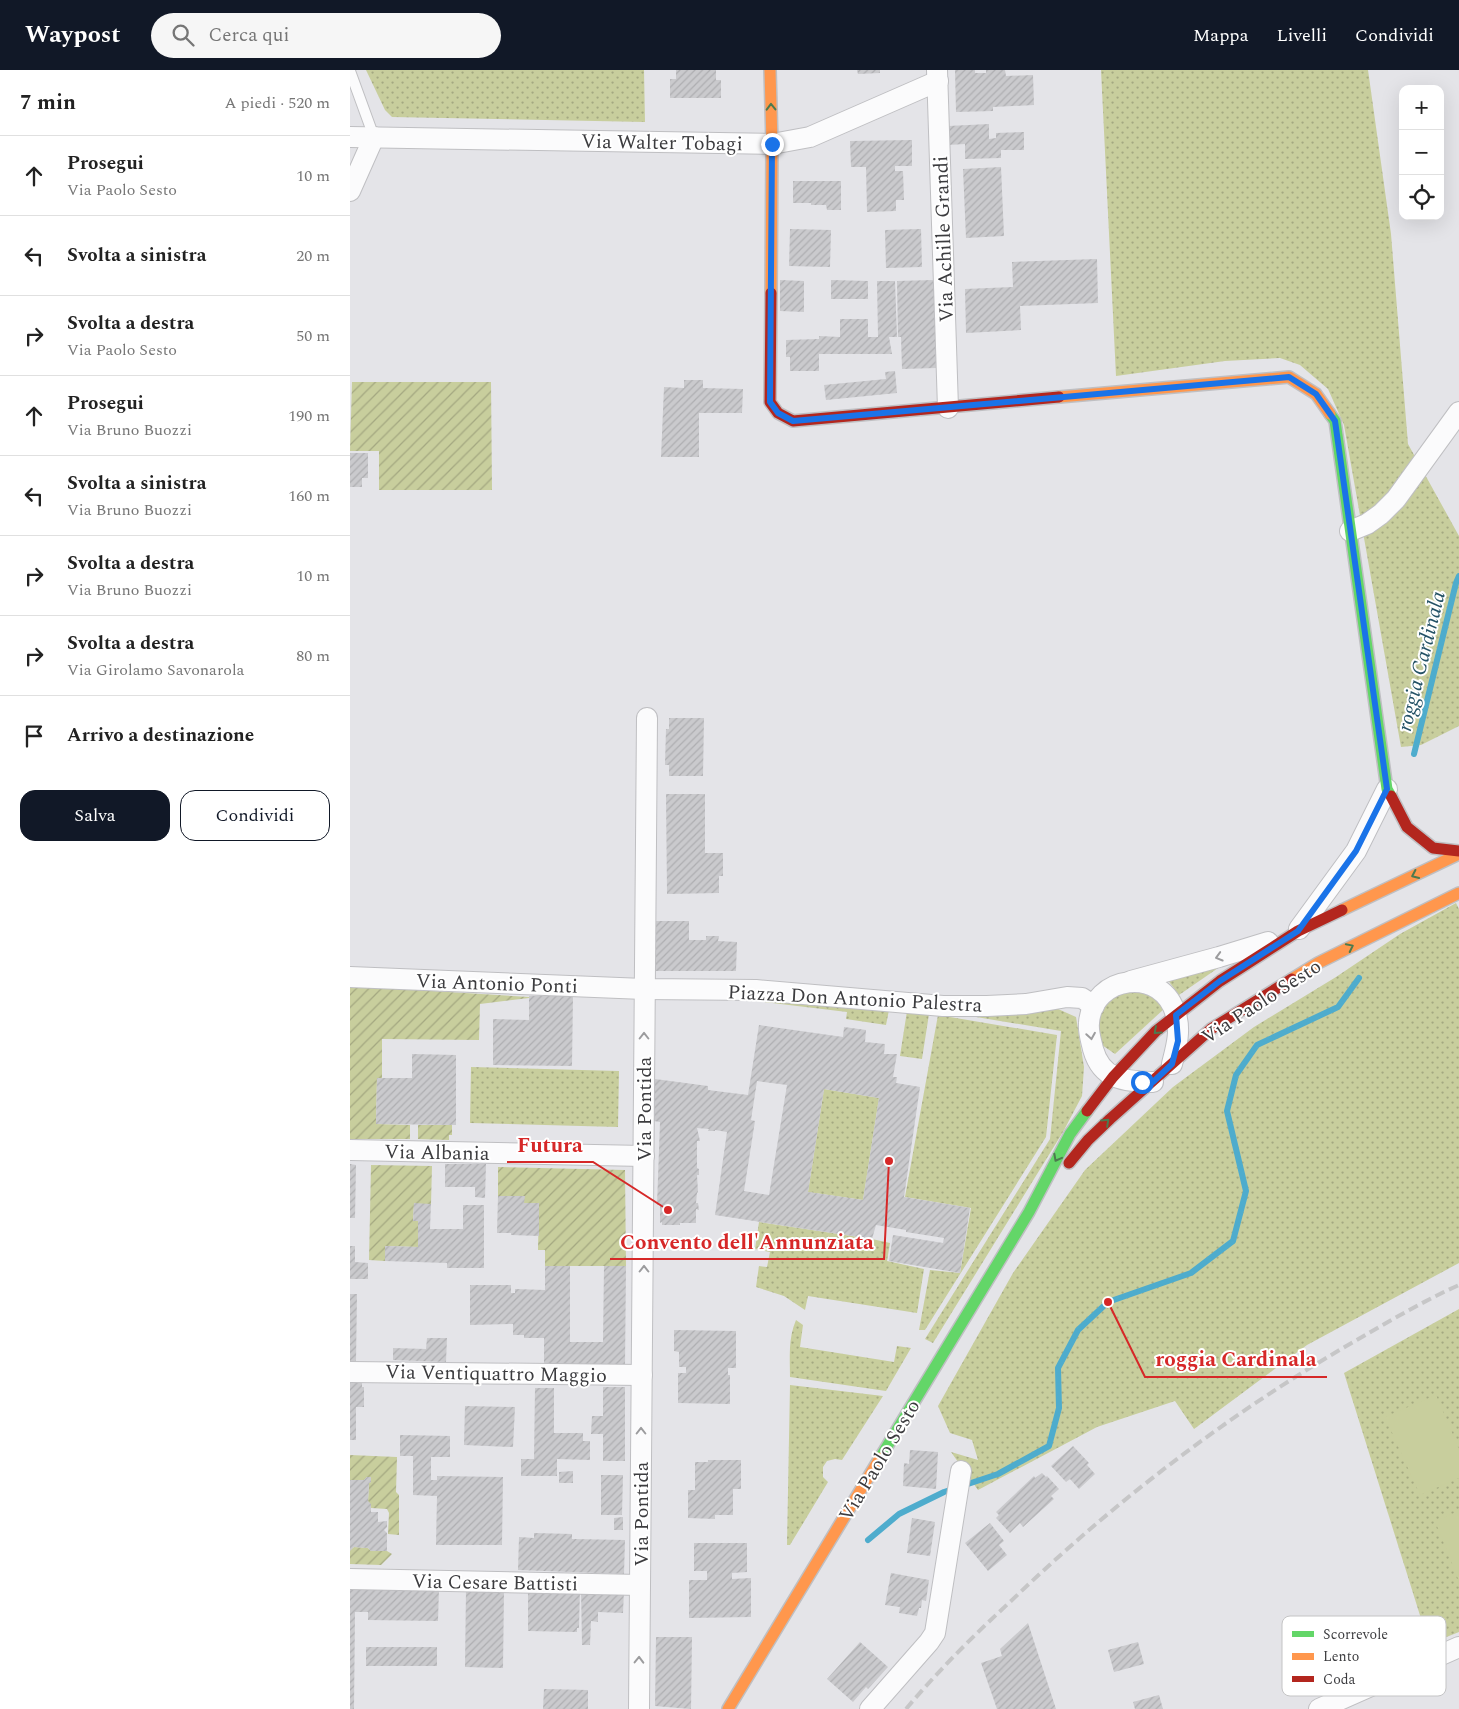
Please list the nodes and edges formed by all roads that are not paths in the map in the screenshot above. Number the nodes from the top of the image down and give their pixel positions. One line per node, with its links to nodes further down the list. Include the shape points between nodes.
1 (770, 70): 6 (street, one-way to 1)
2 (350, 71): 5 (lane)
3 (938, 76): 6 (street, Via Walter Tobagi, via 810,137); 8 (street, Via Achille Grandi)
4 (350, 137): 5 (street, Via Walter Tobagi)
5 (374, 137): 6 (street, Via Walter Tobagi); 7 (street)
6 (772, 144): 8 (street, via 770,402 778,413 793,421)
7 (350, 191)
8 (948, 408): 10 (street, via 1289,377 1316,394 1335,421)
9 (1459, 412): 10 (street, via 1396,499 1381,514)
10 (1350, 532): 12 (street)
11 (647, 718): 18 (street, Via Pontida)
12 (1387, 789): 13 (street, via 1407,827 1433,848); 15 (street, via 1356,851)
13 (1459, 852): 15 (street, Via Paolo Sesto, one-way to 15)
14 (1459, 893): 21 (street, Via Paolo Sesto, one-way to 14, via 1211,1029 1310,968)
15 (1298, 931): 17 (street, Via Paolo Sesto, one-way to 17); 20 (street, Via Paolo Sesto, via 1220,981)
16 (350, 977): 18 (street, Via Antonio Ponti)
17 (1131, 981): 19 (street, Via Paolo Sesto, via 1116,985); 20 (street, via 1149,983 1163,992)
18 (644, 989): 19 (street, Piazza Don Antonio Palestra, via 756,990 943,1006 1026,1004 1067,997 1082,998); 25 (street, Via Pontida, one-way to 18)
19 (1094, 1006): 22 (street, one-way to 22, via 1089,1021 1092,1046 1102,1068)
20 (1176, 1015): 21 (street, via 1178,1041); 22 (street, Via Paolo Sesto, one-way to 22)
21 (1172, 1064): 23 (street, Via Paolo Sesto)
22 (1113, 1077): 23 (street, via 1129,1082); 26 (street, Via Paolo Sesto, one-way to 26, via 1070,1134)
23 (1153, 1082): 26 (street, Via Paolo Sesto, one-way to 23, via 1088,1140)
24 (350, 1150): 25 (street, Via Albania)
25 (644, 1156): 28 (street, Via Pontida, one-way to 25)
26 (1029, 1212): 36 (street, Via Paolo Sesto)
27 (350, 1372): 28 (street, Via Ventiquattro Maggio)
28 (642, 1375): 31 (street, Via Pontida, one-way to 28)
29 (961, 1471): 37 (street, via 935,1632)
30 (350, 1579): 31 (street, Via Cesare Battisti)
31 (640, 1585): 35 (street, Via Pontida, one-way to 31)
32 (1459, 1647): 33 (street)
33 (1446, 1653)
34 (1348, 1696): 38 (street)
35 (639, 1709)
36 (728, 1709)
37 (870, 1709)
38 (1319, 1709)

